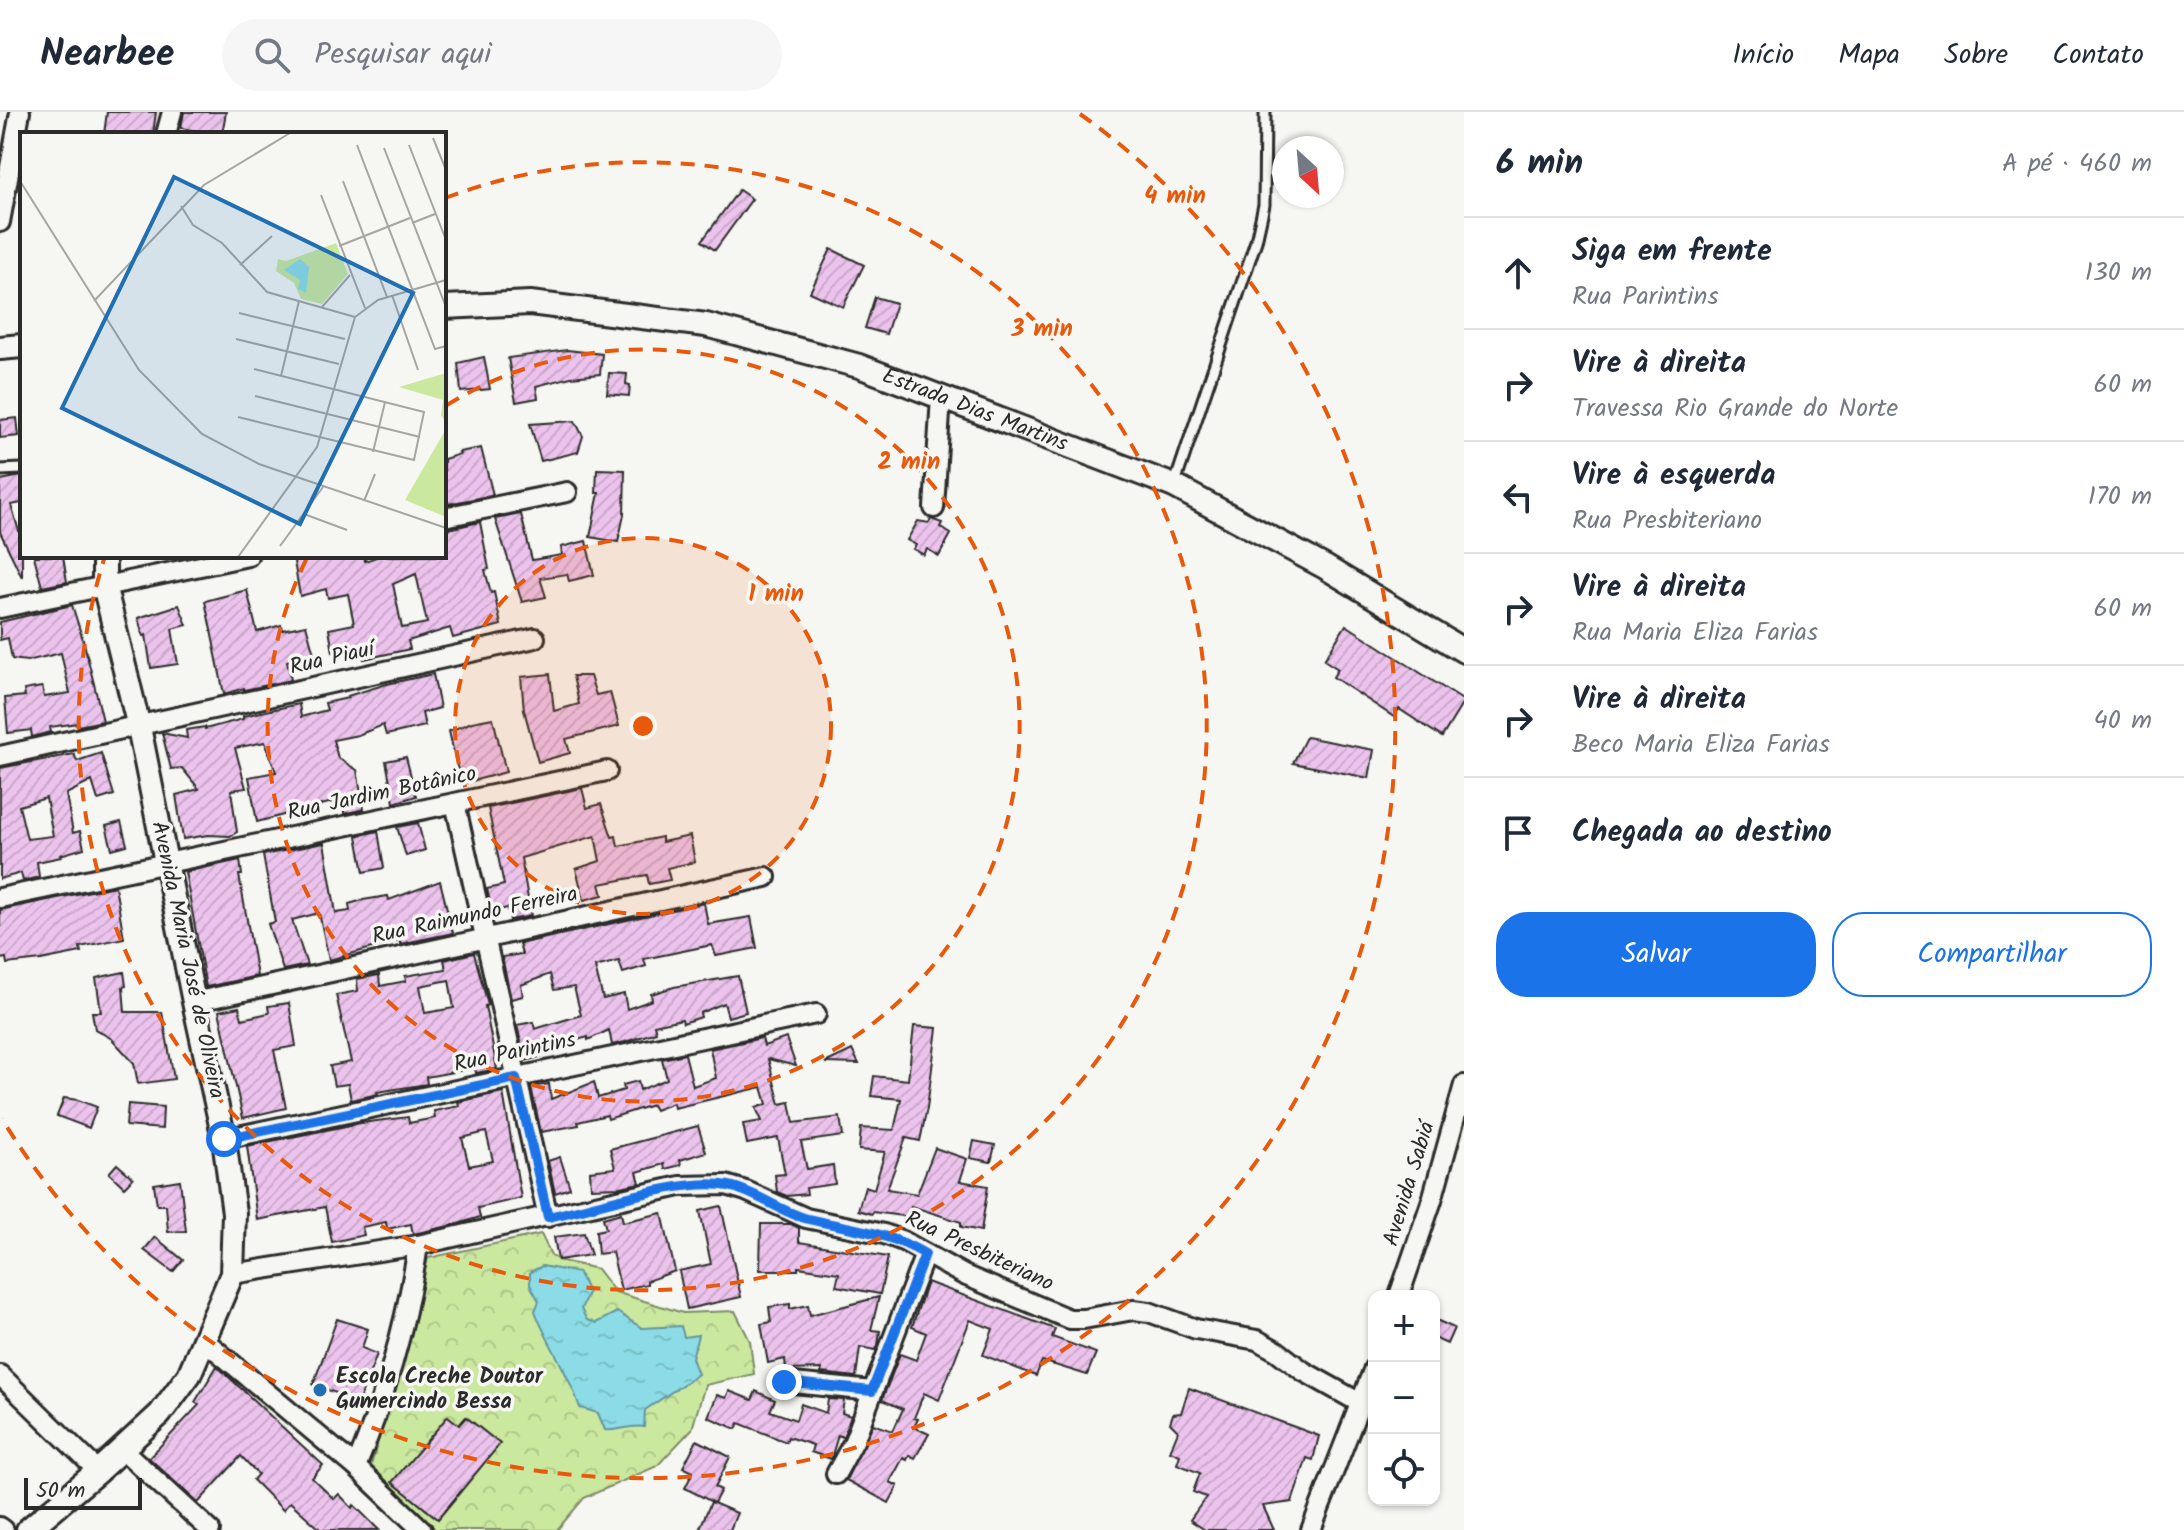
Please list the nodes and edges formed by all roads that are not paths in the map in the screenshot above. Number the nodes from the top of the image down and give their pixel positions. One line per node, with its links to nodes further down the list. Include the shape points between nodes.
1 (20, 112): 5 (street)
2 (172, 112): 4 (street)
3 (1265, 112): 13 (lane, via 1264,205 1256,241)
4 (167, 132)
5 (4, 175): 6 (street)
6 (0, 222)
7 (446, 307): 10 (street, Estrada Dias Martins, via 530,303 706,325 859,366)
8 (20, 346): 9 (street)
9 (0, 348)
10 (941, 397): 13 (street, Estrada Dias Martins); 15 (street)
11 (20, 469): 12 (lane)
12 (0, 470)
13 (1174, 486): 22 (street, Estrada Dias Martins, via 1325,567)
14 (567, 492): 16 (street)
15 (934, 508)
16 (446, 517)
17 (104, 558): 19 (street, Avenida Maria José de Oliveira)
18 (238, 558): 19 (street)
19 (104, 585): 20 (street); 23 (street, Avenida Maria José de Oliveira)
20 (0, 608)
21 (535, 638): 23 (street, Rua Piauí)
22 (1464, 651)
23 (139, 727): 24 (street, Rua Piauí); 27 (street, Avenida Maria José de Oliveira)
24 (0, 756)
25 (607, 771): 26 (street, Rua Jardim Botânico)
26 (455, 803): 27 (street, Rua Jardim Botânico); 30 (street)
27 (167, 863): 29 (street, Rua Jardim Botânico); 31 (street, Avenida Maria José de Oliveira)
28 (766, 877): 30 (street, Rua Raimundo Ferreira)
29 (0, 898)
30 (487, 937): 31 (street, Rua Raimundo Ferreira); 33 (street)
31 (194, 1002): 35 (street, Avenida Maria José de Oliveira)
32 (816, 1014): 33 (street, Rua Parintins)
33 (516, 1078): 35 (street, Rua Parintins); 36 (street)
34 (1464, 1085): 40 (street, Avenida Sabiá)
35 (224, 1139): 39 (street, Avenida Maria José de Oliveira, via 234,1213)
36 (548, 1217): 37 (street, Rua Presbiteriano); 38 (street, Rua Presbiteriano, via 680,1186 726,1185 806,1218 884,1234)
37 (418, 1245): 39 (street, Rua Presbiteriano); 48 (street, via 410,1300 379,1413)
38 (925, 1254): 45 (street); 46 (street, Rua Presbiteriano, via 1069,1319 1133,1310 1257,1340)
39 (232, 1274): 41 (street, Avenida Maria José de Oliveira)
40 (1401, 1290)
41 (205, 1341): 47 (street, Avenida Maria José de Oliveira, via 189,1375 160,1414); 48 (street)
42 (0, 1375): 49 (street)
43 (784, 1382): 45 (street)
44 (1368, 1386): 46 (street)
45 (872, 1391): 50 (street)
46 (1362, 1404): 54 (street)
47 (122, 1449): 49 (street, Avenida Maria José de Oliveira); 52 (street)
48 (356, 1467): 53 (street)
49 (98, 1471): 51 (street, Avenida Maria José de Oliveira)
50 (836, 1474)
51 (28, 1530)
52 (210, 1530)
53 (422, 1530)
54 (1311, 1530)

